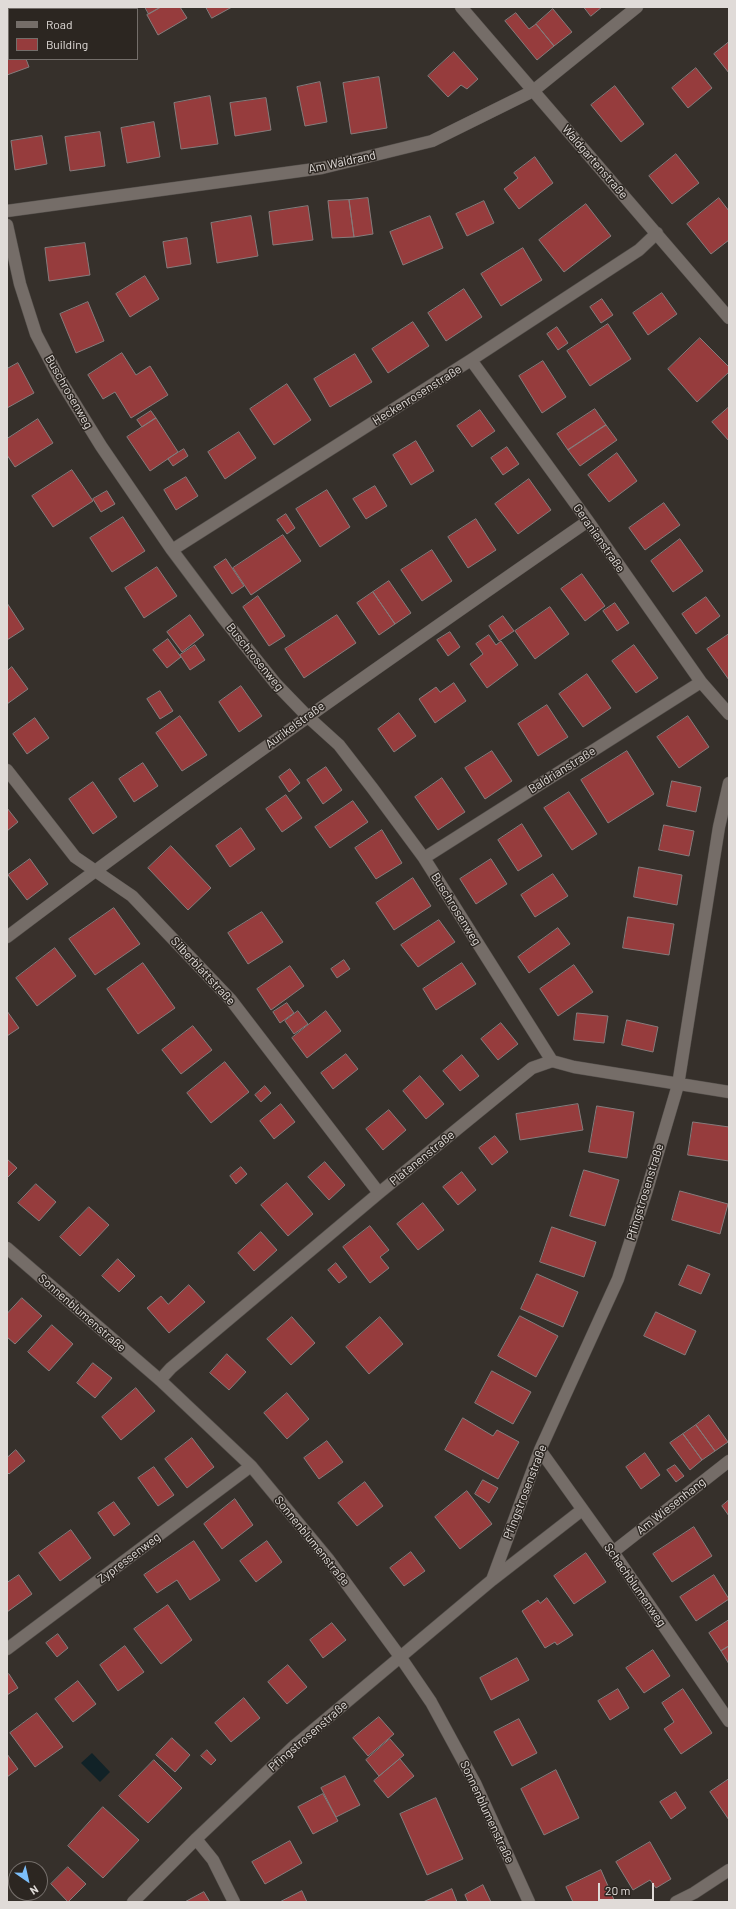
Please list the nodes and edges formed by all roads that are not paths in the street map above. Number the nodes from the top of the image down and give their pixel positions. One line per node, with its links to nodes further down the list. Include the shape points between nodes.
1 (461, 7): 3 (street, Waldgartenstraße)
2 (637, 7): 3 (street, Am Waldrand)
3 (533, 91): 4 (street, Am Waldrand, via 432,141 322,168); 6 (street, Waldgartenstraße)
4 (7, 211)
5 (7, 225): 10 (street, Buschrosenweg, via 20,284 36,334 59,378 98,441)
6 (657, 234): 7 (street, Waldgartenstraße); 8 (street, Heckenrosenstraße, via 639,250)
7 (729, 318)
8 (472, 360): 9 (street, Geranienstraße); 10 (street, Heckenrosenstraße)
9 (588, 521): 11 (street, Geranienstraße); 13 (street, Aurikelstraße)
10 (172, 550): 13 (street, Buschrosenweg, via 276,684)
11 (701, 682): 12 (street, Geranienstraße); 16 (street, Baldrianstraße)
12 (729, 714)
13 (307, 716): 16 (street, Buschrosenweg, via 339,745); 17 (street, Aurikelstraße)
14 (7, 770): 17 (street, Silberblattstraße, via 75,858)
15 (729, 783): 20 (street, Pfingstrosenstraße, via 719,827)
16 (424, 858): 19 (street, Buschrosenweg)
17 (94, 870): 18 (street, Aurikelstraße); 22 (street, Silberblattstraße, via 132,896 231,1000)
18 (7, 937)
19 (552, 1061): 20 (street, via 574,1068); 22 (street, Platanenstraße, via 532,1068)
20 (678, 1085): 21 (street); 25 (street, Pfingstrosenstraße, via 618,1279)
21 (729, 1092)
22 (379, 1193): 24 (street, Platanenstraße)
23 (7, 1248): 24 (street, Sonnenblumenstraße)
24 (160, 1380): 27 (street, Sonnenblumenstraße)
25 (540, 1450): 28 (street, Schachblumenweg); 30 (street, Pfingstrosenstraße)
26 (729, 1461): 29 (street, Am Wiesenhang)
27 (251, 1466): 31 (street, Zypressenweg); 32 (street, Sonnenblumenstraße, via 329,1560)
28 (582, 1510): 29 (street, Schachblumenweg); 30 (street, Pfingstrosenstraße)
29 (613, 1552): 33 (street, Schachblumenweg)
30 (492, 1580): 32 (street, Pfingstrosenstraße)
31 (7, 1649)
32 (401, 1658): 34 (street, Pfingstrosenstraße, via 293,1747); 38 (street, Sonnenblumenstraße, via 431,1702 476,1783)
33 (729, 1721)
34 (196, 1839): 36 (street, Pfingstrosenstraße); 37 (street, via 213,1860)
35 (729, 1870): 39 (street)
36 (132, 1902)
37 (234, 1902)
38 (529, 1902)
39 (676, 1902)

